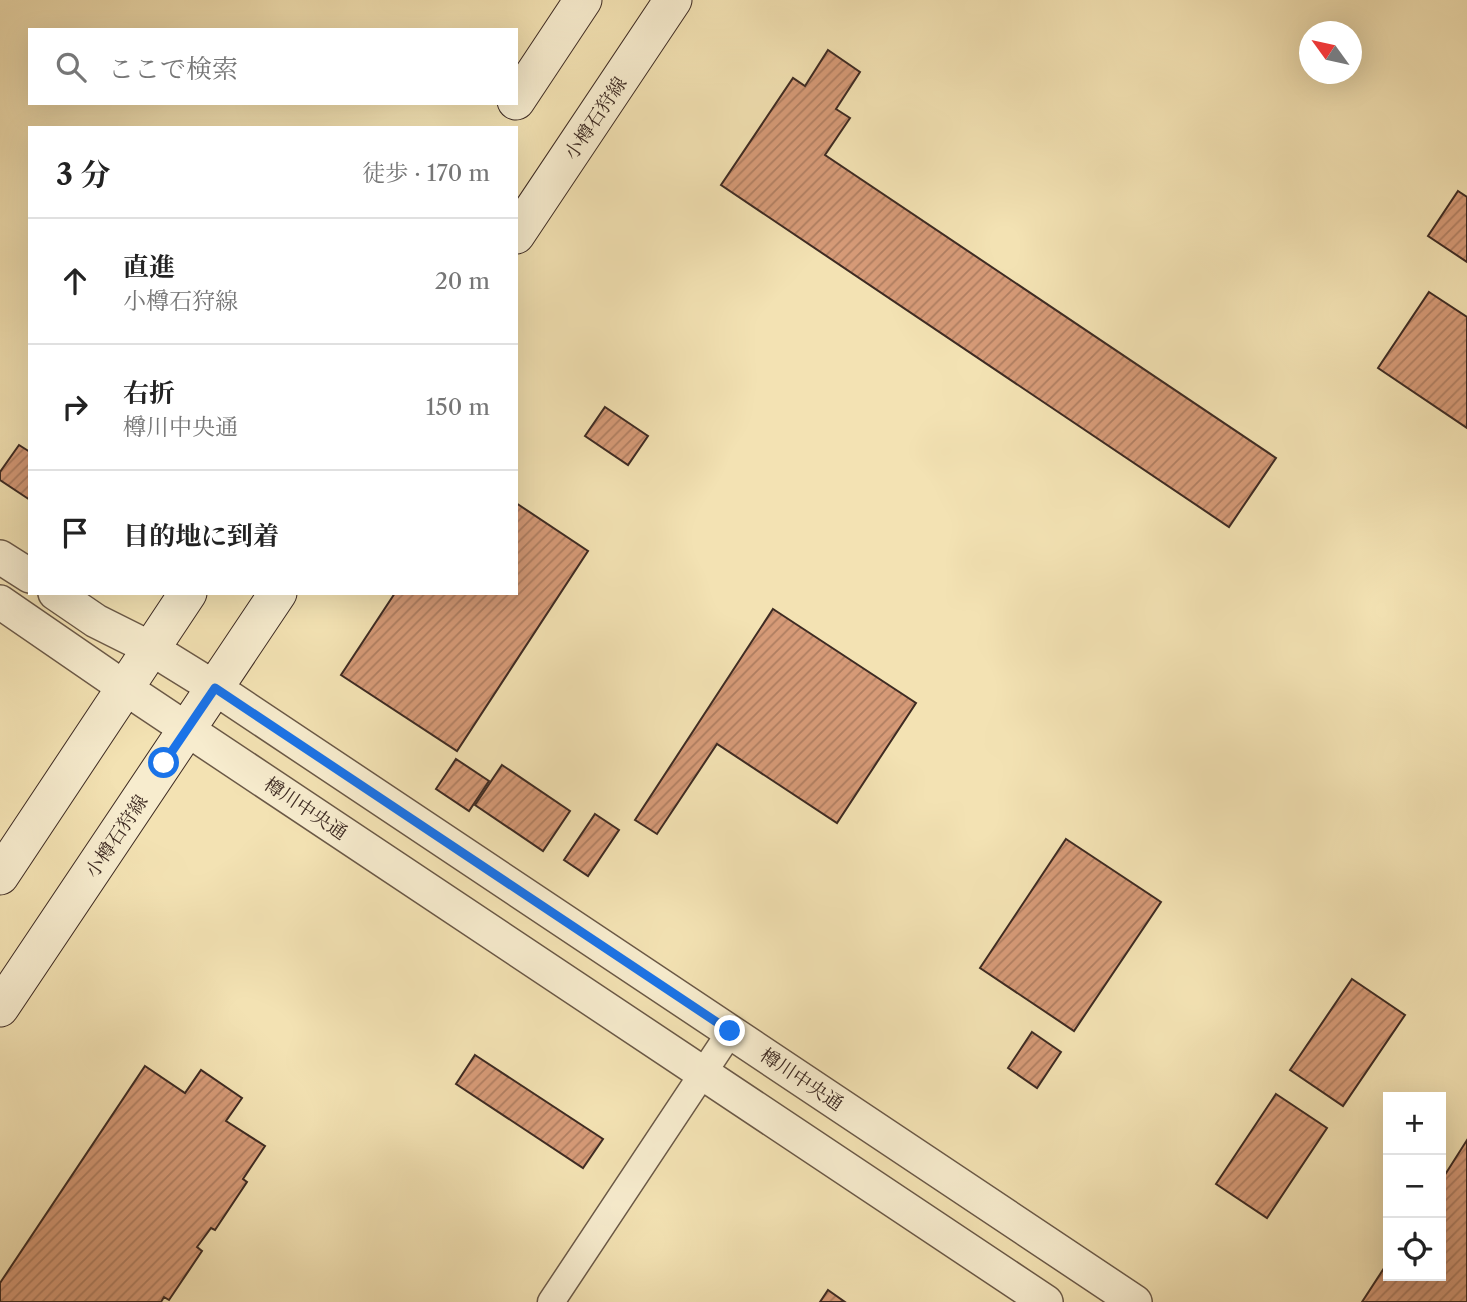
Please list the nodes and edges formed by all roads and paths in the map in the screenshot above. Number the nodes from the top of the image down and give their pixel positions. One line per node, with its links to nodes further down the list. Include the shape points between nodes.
1 (583, 0): 3 (main road)
2 (673, 0): 6 (main road, 小樽石狩線)
3 (518, 98)
4 (513, 105): 5 (main road)
5 (499, 126)
6 (518, 232)
7 (0, 556): 8 (street)
8 (28, 575)
9 (58, 595): 13 (street, 樽川中央通, via 96,621)
10 (187, 595): 13 (main road)
11 (277, 595): 15 (main road, 小樽石狩線)
12 (0, 602): 14 (street, 樽川中央通)
13 (152, 649): 14 (main road); 15 (street, 樽川中央通)
14 (125, 688): 16 (street, 樽川中央通); 17 (main road)
15 (215, 688): 16 (main road, 小樽石狩線); 19 (street, 樽川中央通)
16 (187, 728): 18 (main road, 小樽石狩線); 20 (street, 樽川中央通)
17 (0, 876)
18 (0, 1008)
19 (730, 1031): 20 (street); 23 (street, 樽川中央通)
20 (703, 1073): 21 (street); 22 (street, 樽川中央通)
21 (551, 1302)
22 (1046, 1302)
23 (1135, 1302)

